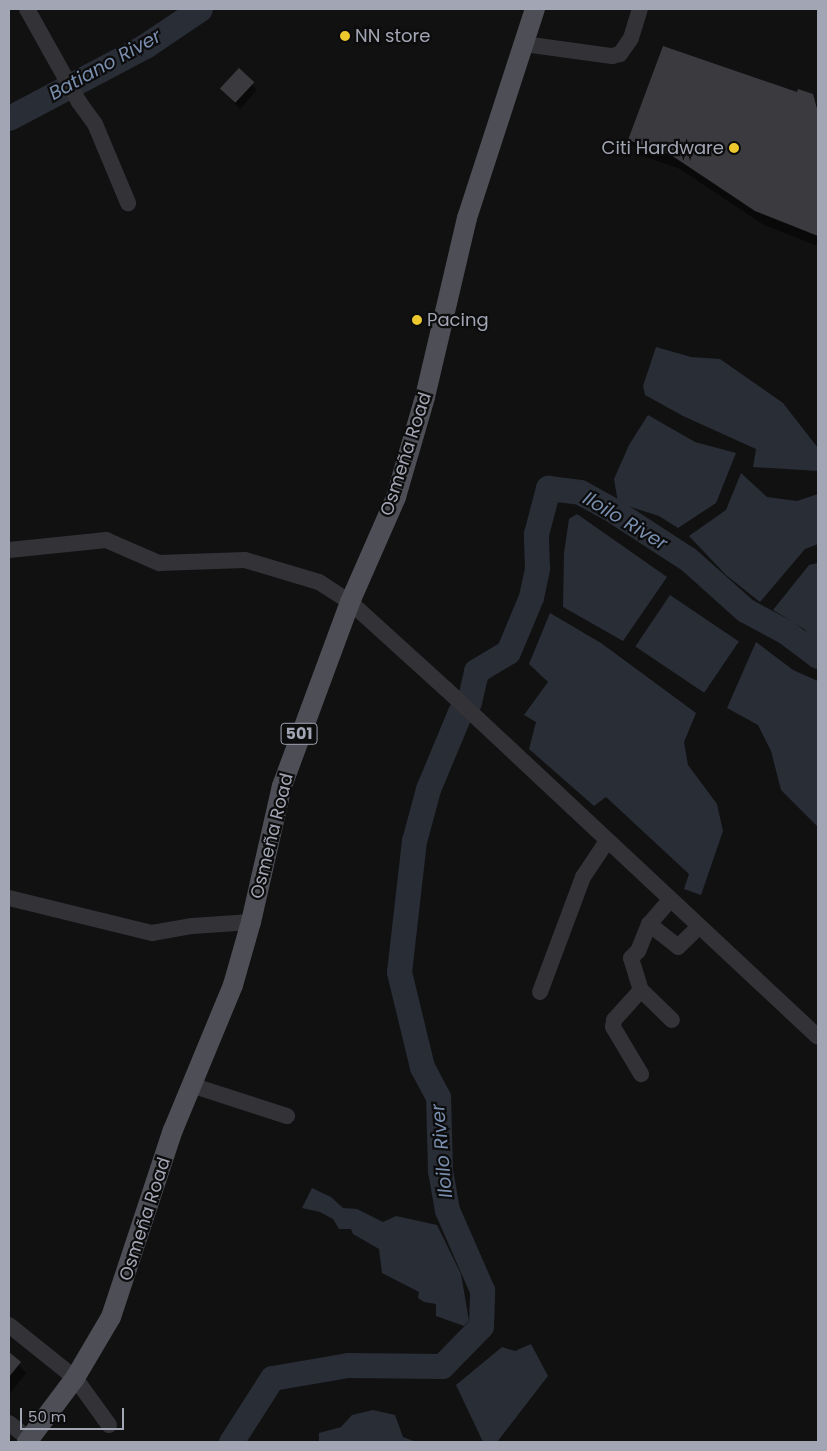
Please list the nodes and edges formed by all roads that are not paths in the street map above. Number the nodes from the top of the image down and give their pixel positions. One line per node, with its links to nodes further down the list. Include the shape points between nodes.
1 (27, 9): 5 (street, via 79,102 95,124)
2 (535, 9): 4 (main road, Osmeña Road / 501)
3 (640, 9): 4 (street, via 631,38 620,54 612,56)
4 (524, 44): 7 (main road, Osmeña Road / 501, via 467,218 425,397 396,497)
5 (128, 203)
6 (9, 550): 7 (street, via 106,540 159,563 245,560 319,582)
7 (350, 602): 8 (street); 11 (main road, Osmeña Road / 501, via 282,786)
8 (607, 841): 10 (street); 15 (street, via 583,877)
9 (9, 898): 11 (street, via 152,933 192,926)
10 (670, 900): 12 (street); 13 (street)
11 (252, 922): 19 (main road, Osmeña Road / 501, via 233,985)
12 (650, 924): 13 (street, via 678,947); 14 (street, via 638,951 630,958)
13 (699, 927): 17 (street)
14 (641, 990): 16 (street); 18 (street, via 614,1020 613,1027)
15 (540, 992)
16 (672, 1020)
17 (818, 1037)
18 (641, 1074)
19 (191, 1085): 20 (street); 22 (main road, Osmeña Road / 501, via 173,1130 126,1281 111,1317)
20 (287, 1116)
21 (9, 1325): 22 (street)
22 (75, 1378): 24 (street); 25 (main road, Osmeña Road / 501)
23 (9, 1423): 25 (street)
24 (109, 1425)
25 (28, 1441)

